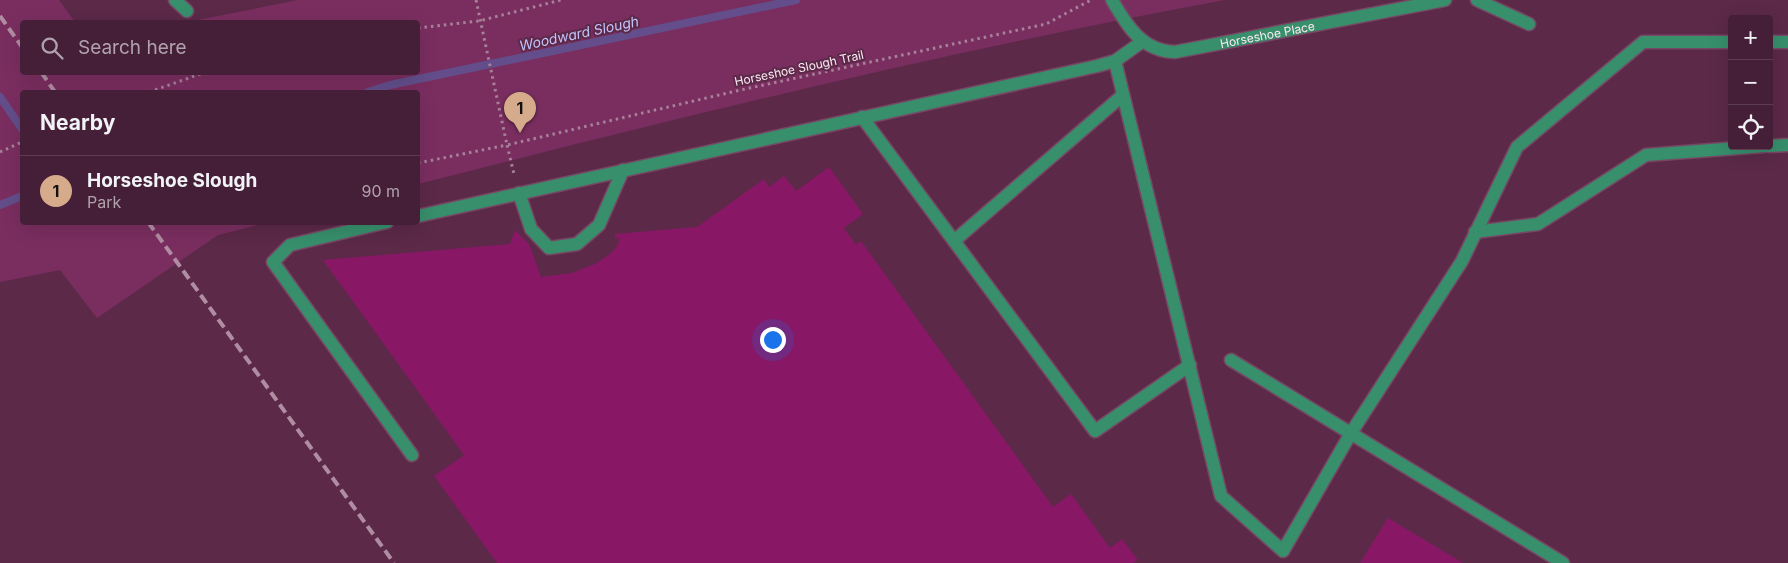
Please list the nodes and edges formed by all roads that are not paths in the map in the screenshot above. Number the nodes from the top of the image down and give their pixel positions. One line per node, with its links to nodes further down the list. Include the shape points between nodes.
1 (175, 0): 5 (street)
2 (1112, 0): 7 (street, Horseshoe Place, via 1126,24)
3 (1445, 0): 7 (street, Horseshoe Place, via 1175,52 1158,49)
4 (1477, 0): 6 (street)
5 (187, 11)
6 (1529, 24)
7 (1143, 41): 11 (street)
8 (1728, 42): 21 (street, via 1643,42 1517,147)
9 (1773, 42): 10 (street)
10 (1788, 42)
11 (1115, 61): 12 (street); 13 (street)
12 (1123, 95): 22 (street); 24 (street)
13 (862, 117): 17 (street); 22 (street)
14 (1788, 144): 15 (street)
15 (1773, 146)
16 (1728, 148): 21 (street, via 1646,154 1538,224)
17 (623, 170): 18 (street); 18 (street, via 599,225 577,244 549,248 531,229)
18 (519, 193): 19 (street)
19 (420, 216)
20 (374, 225): 26 (street, via 290,245 273,262)
21 (1475, 232): 25 (street, via 1462,261)
22 (954, 241): 24 (street, via 1095,431)
23 (1231, 360): 25 (street)
24 (1190, 365): 25 (street, via 1221,496 1283,551)
25 (1351, 433): 27 (street)
26 (412, 455)
27 (1564, 563)

